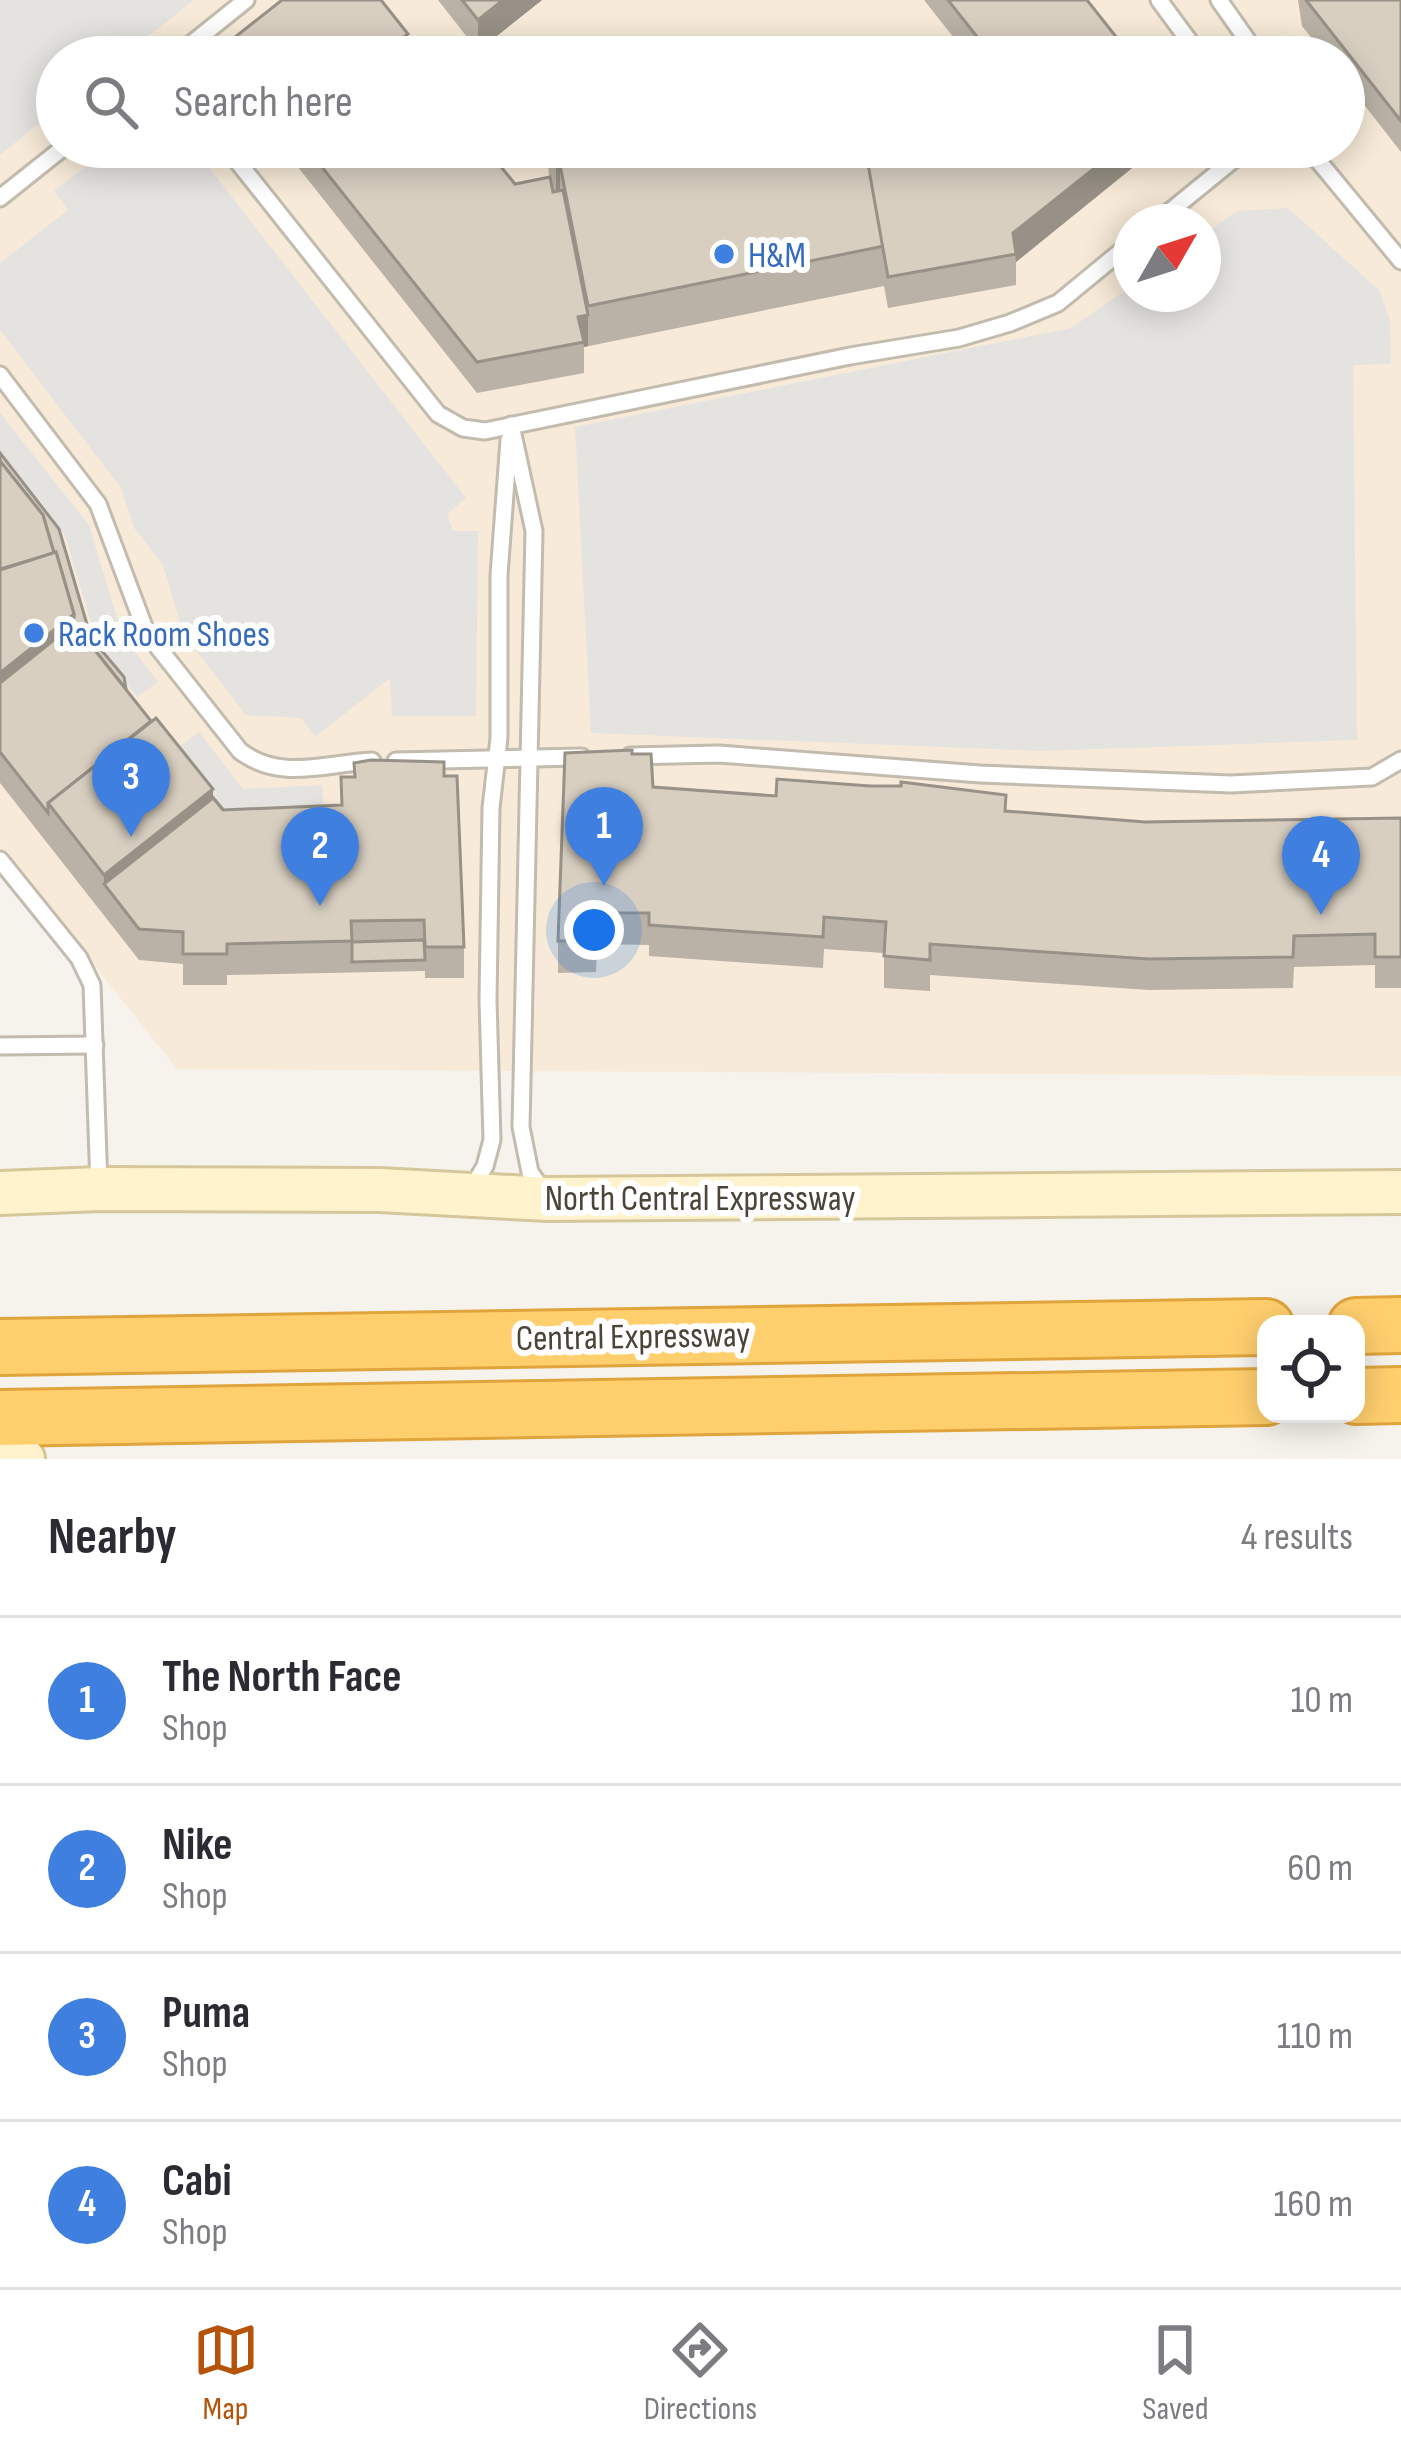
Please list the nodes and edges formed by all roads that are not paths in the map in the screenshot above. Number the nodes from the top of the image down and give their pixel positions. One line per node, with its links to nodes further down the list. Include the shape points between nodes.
1 (246, 0): 4 (lane)
2 (1159, 0): 5 (lane)
3 (1219, 0): 6 (lane)
4 (201, 36)
5 (1186, 36)
6 (1244, 36)
7 (38, 168): 11 (lane)
8 (243, 168): 16 (lane, via 438,414 463,428)
9 (1223, 168): 12 (lane)
10 (1324, 168): 14 (lane)
11 (0, 198)
12 (1179, 204)
13 (1113, 258): 16 (lane, via 1058,303 958,338)
14 (1401, 261)
15 (0, 375): 18 (lane, via 98,504 146,632 240,751 284,770)
16 (511, 425): 17 (lane, via 534,531); 18 (lane, via 500,553)
17 (532, 759): 18 (lane); 19 (lane, via 719,754 1231,784 1372,777); 27 (lane, via 521,1127 530,1172)
18 (498, 760): 26 (lane, via 491,808 492,1140)
19 (1401, 760)
20 (0, 860): 21 (lane, via 79,958 92,985)
21 (94, 1045): 22 (lane); 23 (lane)
22 (0, 1046)
23 (99, 1189): 25 (main road, North Central Expressway); 26 (main road, North Central Expressway)
24 (1401, 1192): 27 (main road, North Central Expressway)
25 (0, 1193)
26 (469, 1194): 27 (main road, North Central Expressway)
27 (548, 1199)
28 (1401, 1325): 29 (highway)
29 (1365, 1326)
30 (1257, 1327): 31 (highway, Central Expressway)
31 (0, 1347)
32 (1401, 1395): 33 (highway)
33 (1365, 1396)
34 (1257, 1397): 35 (highway, Central Expressway)
35 (0, 1418)
36 (0, 1431): 37 (main road)
37 (23, 1459)

